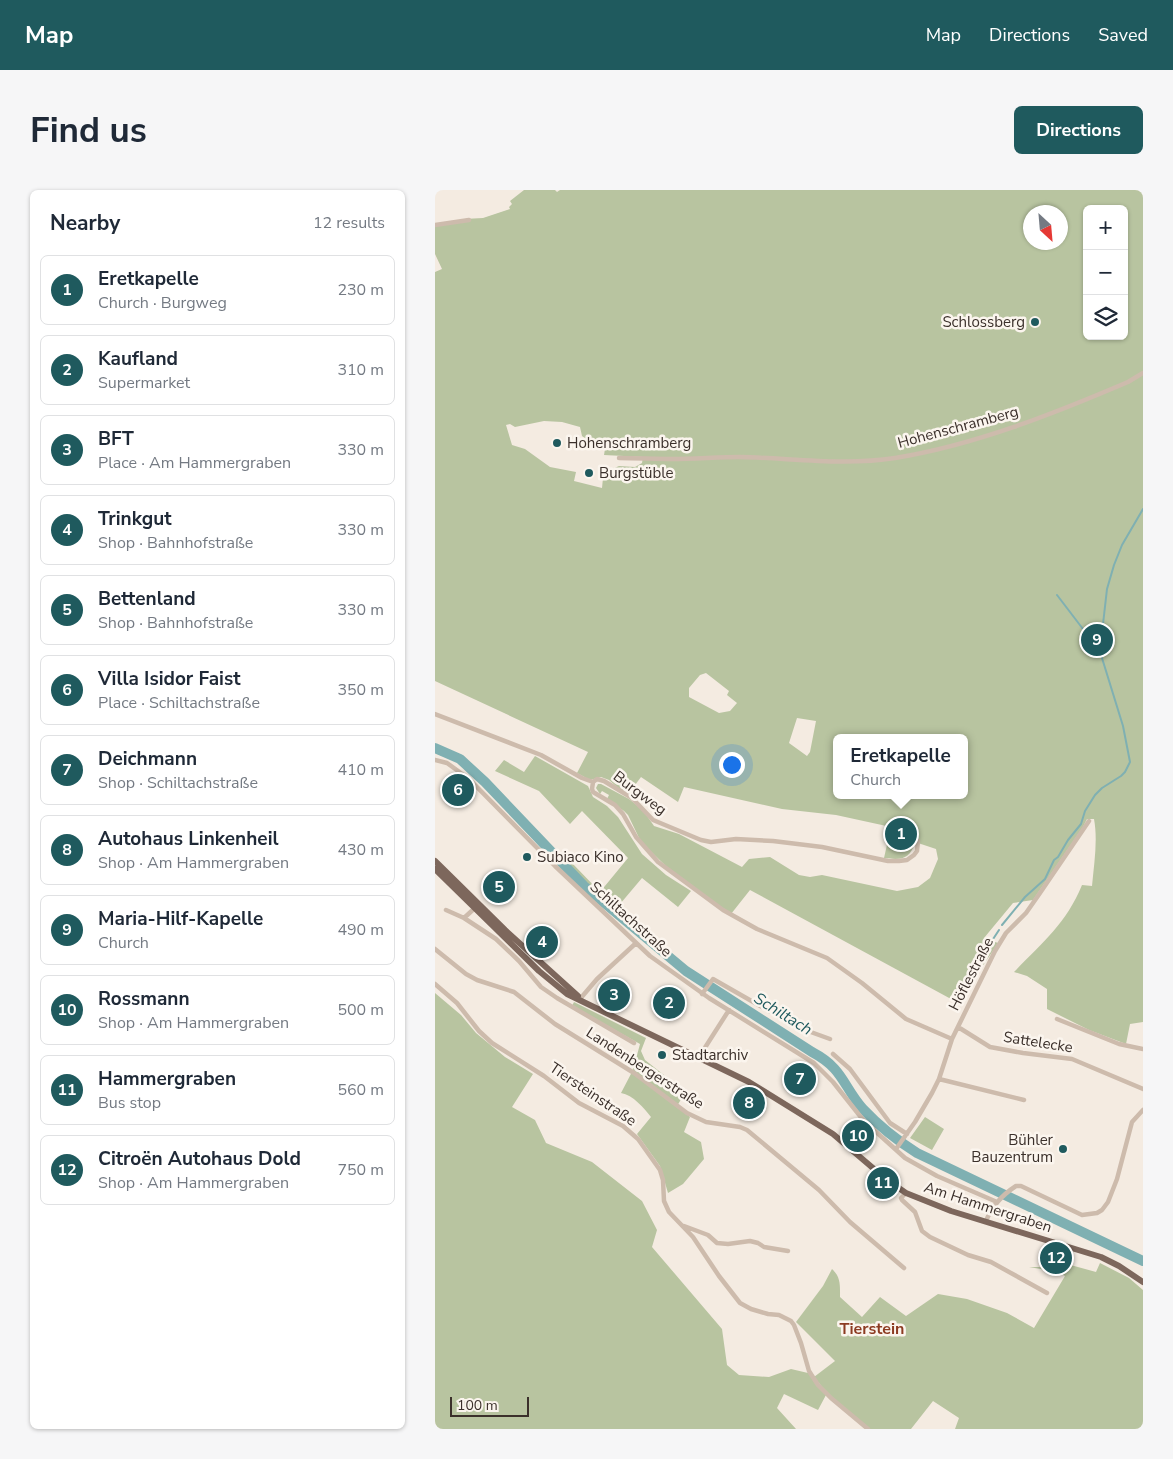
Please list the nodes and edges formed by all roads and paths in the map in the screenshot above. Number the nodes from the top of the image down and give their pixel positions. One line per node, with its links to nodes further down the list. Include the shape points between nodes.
1 (469, 220): 2 (street)
2 (435, 225)
3 (1143, 373): 4 (street, Hohenschramberg, via 1128,382 1013,427 895,458 868,461)
4 (619, 458)
5 (435, 714): 7 (street, Burgweg, via 541,755)
6 (435, 760): 15 (street, Schiltachstraße, via 447,763 469,779)
7 (593, 782): 9 (street, Burgweg, via 597,779 604,781 636,802 653,820 711,842 736,839 773,841 899,861 914,855); 23 (street, via 593,792 615,805 636,837 658,862 723,910 757,929 827,958 863,982 906,1019)
8 (1089, 822): 22 (street, Höflestraße, via 1040,894 1002,939 981,976)
9 (918, 841)
10 (435, 861): 12 (main road)
11 (435, 869): 12 (main road)
12 (476, 906): 14 (street); 19 (main road, Am Hammergraben)
13 (446, 910): 14 (street)
14 (464, 918): 25 (street, via 496,939 557,998)
15 (635, 944): 18 (street, Schiltachstraße); 19 (street)
16 (435, 949): 40 (street, Landenbergerstraße, via 477,980 514,992 555,1024 634,1073 687,1113 706,1122 747,1130)
17 (435, 984): 38 (street, Tiersteinstraße, via 457,1003 492,1043 579,1103 623,1126 637,1139 660,1170 664,1201 669,1212)
18 (704, 991): 20 (street, Schiltachstraße); 24 (street, via 713,979 797,1027)
19 (580, 999): 28 (main road, Am Hammergraben)
20 (729, 1010): 28 (street); 34 (street, Schiltachstraße, via 814,1063 882,1139)
21 (1057, 1020): 26 (street, via 1119,1044)
22 (959, 1027): 23 (street, Höflestraße); 30 (street, Sattelecke, via 990,1047 1072,1059)
23 (952, 1039): 29 (street, Höflestraße)
24 (831, 1040)
25 (634, 1043)
26 (1143, 1049)
27 (833, 1054): 33 (street, via 850,1068 890,1123)
28 (699, 1057): 35 (main road, Am Hammergraben, via 749,1082 825,1128)
29 (939, 1079): 31 (street); 33 (street, Höflestraße)
30 (1143, 1089)
31 (1023, 1100)
32 (1143, 1110): 36 (street, via 1132,1122 1113,1191 1102,1210 1093,1215 1083,1215 1021,1186 1011,1189)
33 (906, 1136): 34 (street, Höflestraße)
34 (898, 1147): 36 (street, Schiltachstraße, via 897,1152 905,1158 937,1176)
35 (905, 1193): 37 (main road, Am Hammergraben); 42 (street, Am Hammergraben, via 901,1198 915,1212 924,1233 942,1244 991,1262)
36 (998, 1201): 37 (street)
37 (986, 1221): 41 (main road, Am Hammergraben, via 1101,1257)
38 (684, 1226): 39 (street, Tiersteinstraße, via 708,1235 717,1243 750,1241); 43 (street, Tiersteinstraße, via 740,1302 751,1309 785,1317 794,1325 809,1371 818,1385)
39 (788, 1251)
40 (904, 1268)
41 (1143, 1282)
42 (1047, 1293)
43 (867, 1429)

